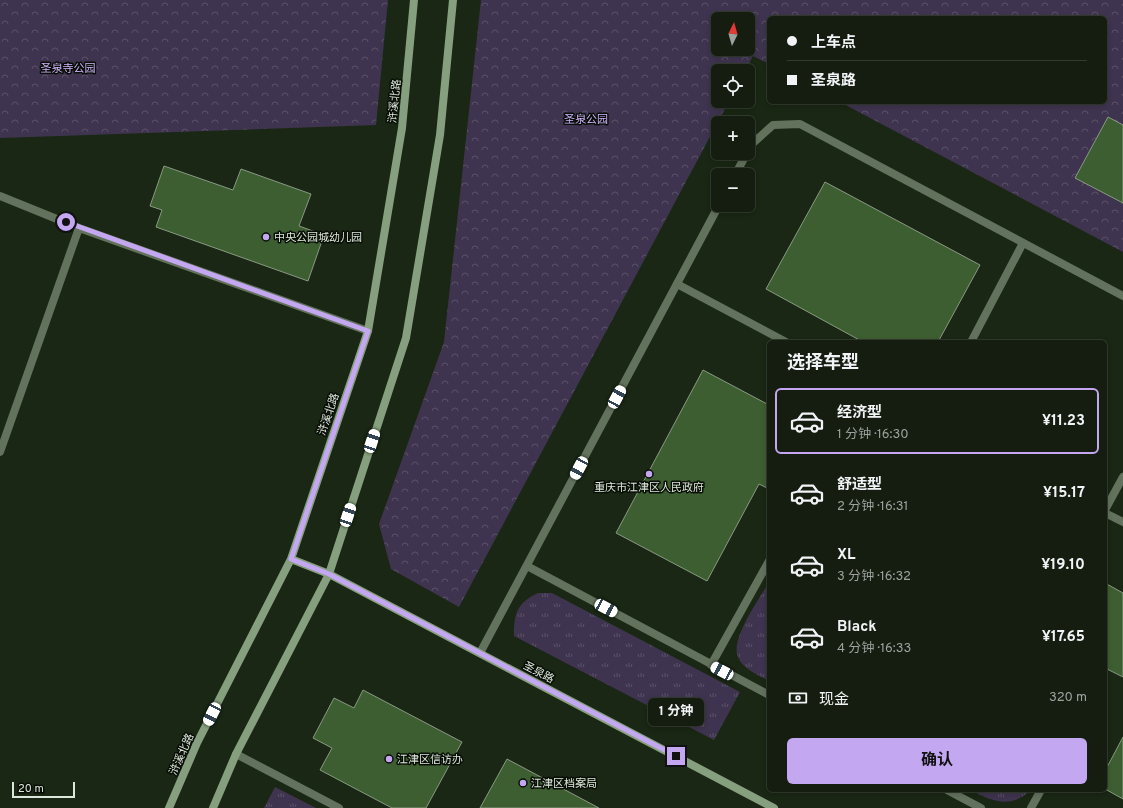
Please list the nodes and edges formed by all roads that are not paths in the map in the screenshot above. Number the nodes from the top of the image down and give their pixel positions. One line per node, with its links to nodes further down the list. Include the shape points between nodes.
1 (414, 0): 10 (main road, 浒溪北路, via 402,128)
2 (453, 0): 21 (main road, via 440,135 406,338)
3 (755, 140): 7 (street, via 773,126 800,124)
4 (0, 196): 6 (street)
5 (715, 212): 8 (street)
6 (79, 228): 10 (street); 13 (street)
7 (1023, 243): 9 (street); 12 (street)
8 (677, 284): 11 (street); 20 (street)
9 (1123, 296)
10 (368, 331): 18 (main road, 浒溪北路)
11 (782, 340)
12 (972, 340)
13 (0, 452)
14 (1123, 477): 15 (street)
15 (1107, 508)
16 (1107, 513): 17 (street)
17 (1123, 522)
18 (291, 559): 21 (main road, 圣泉路); 28 (main road, 浒溪北路, via 197,743)
19 (767, 565): 23 (street)
20 (527, 566): 22 (street); 23 (street)
21 (329, 574): 22 (main road, 圣泉路); 25 (main road)
22 (480, 653): 31 (main road, 圣泉路)
23 (711, 665): 24 (street)
24 (767, 694)
25 (236, 754): 29 (main road); 30 (street)
26 (951, 792): 32 (street)
27 (1040, 792): 33 (street)
28 (169, 808)
29 (213, 808)
30 (339, 808)
31 (774, 808)
32 (981, 808)
33 (1031, 808)

